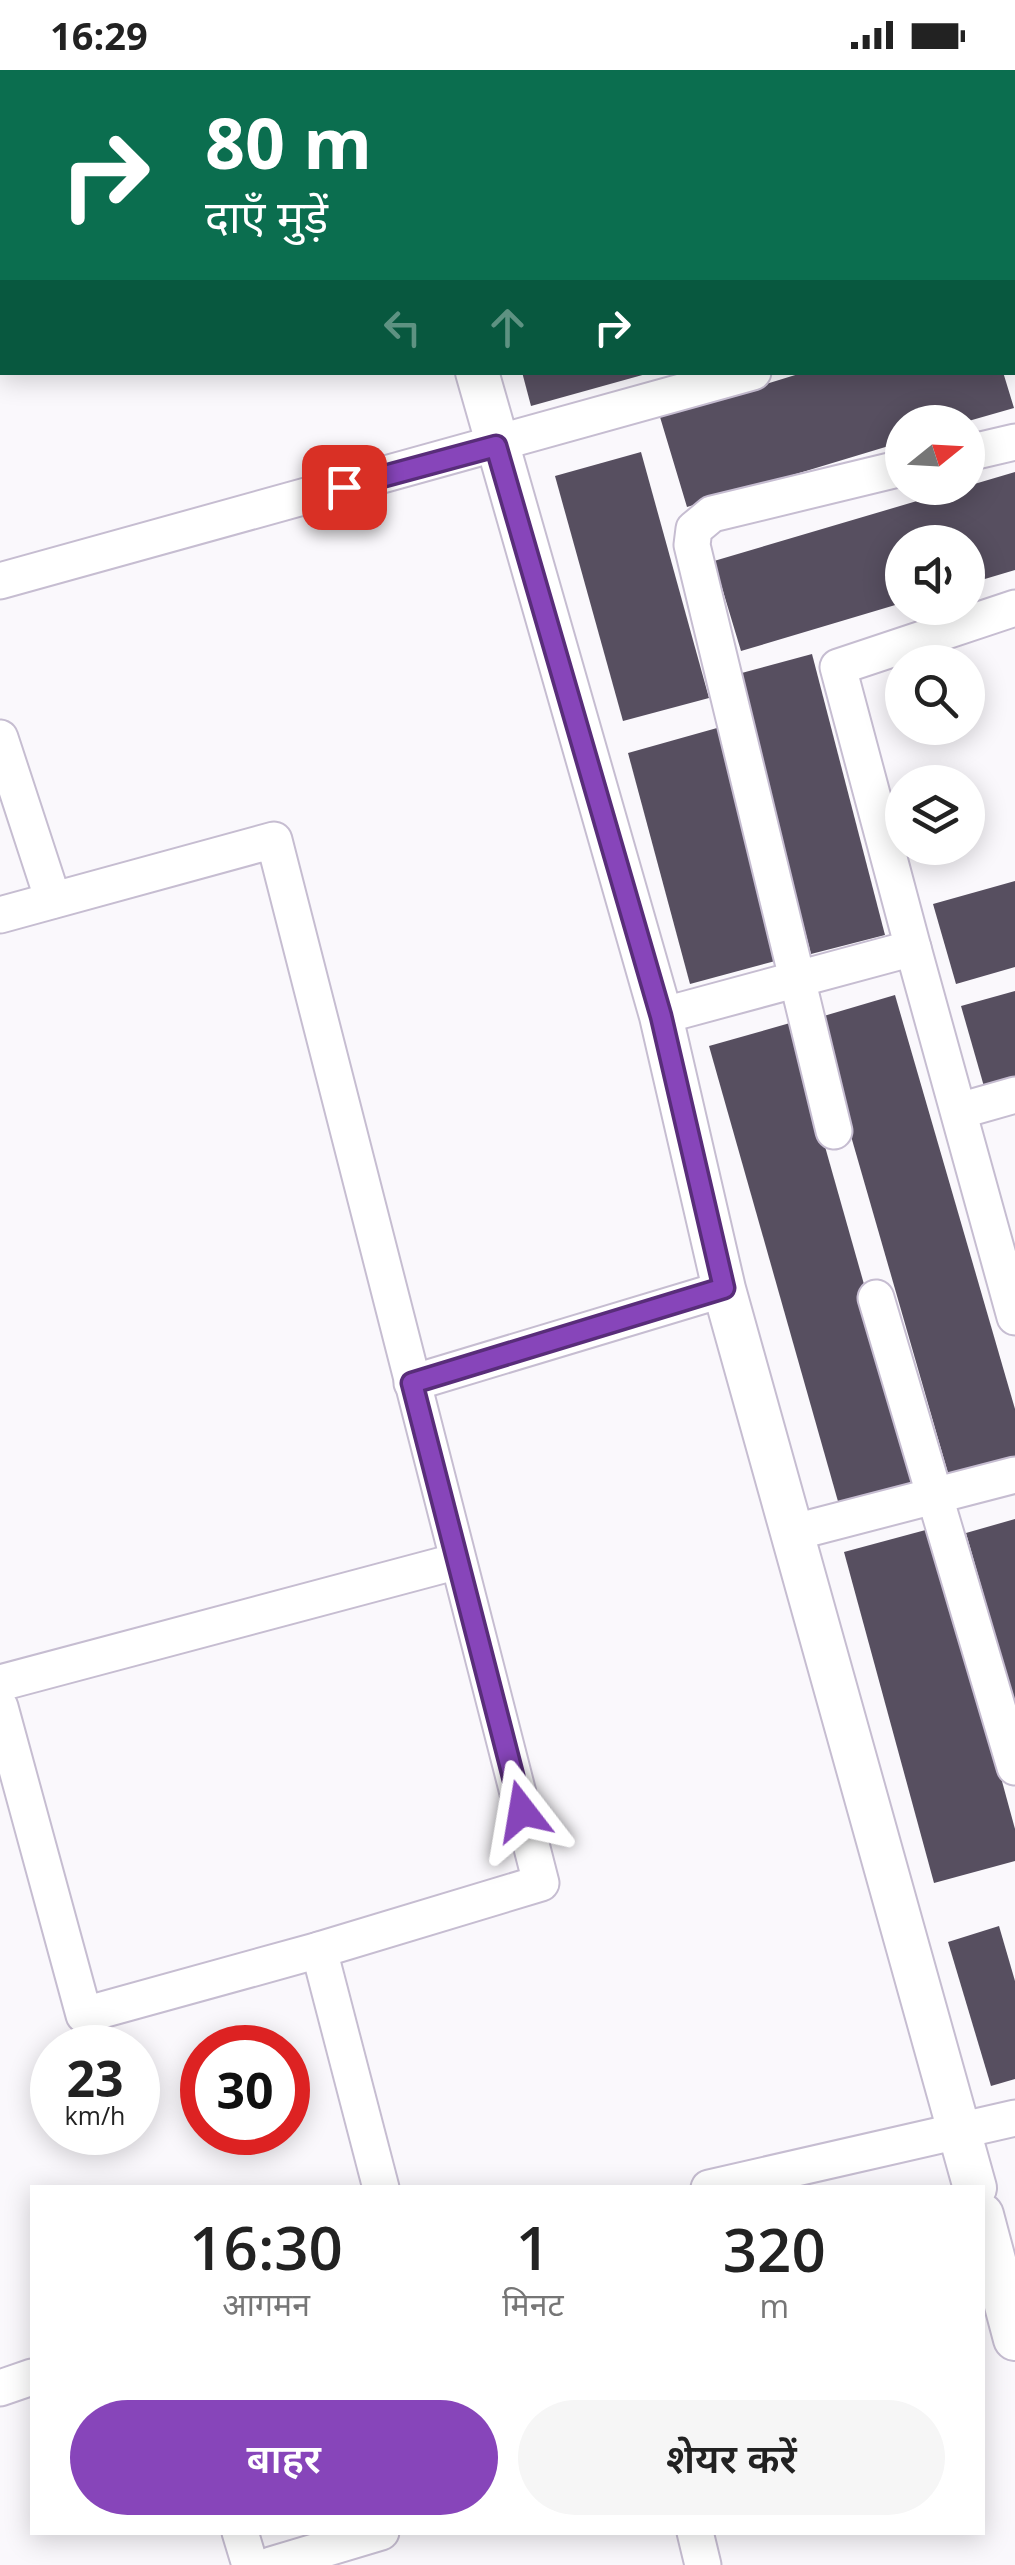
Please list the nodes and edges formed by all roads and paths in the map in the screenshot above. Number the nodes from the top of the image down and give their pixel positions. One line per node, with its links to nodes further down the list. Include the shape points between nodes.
1 (478, 375): 4 (street)
2 (744, 375): 4 (street)
3 (1015, 442): 5 (street)
4 (496, 446): 7 (street); 14 (street)
5 (985, 449)
6 (885, 472): 13 (street, via 712,514 694,529 696,569)
7 (0, 581)
8 (1015, 608): 12 (street, via 838,667)
9 (0, 738): 10 (street)
10 (53, 900): 11 (street); 22 (street, via 274,840)
11 (0, 915)
12 (913, 948): 13 (street); 16 (street)
13 (798, 982): 14 (street); 17 (street)
14 (661, 1016): 19 (street)
15 (1015, 1094): 16 (street)
16 (959, 1111): 18 (street)
17 (834, 1131)
18 (1008, 1262): 21 (street)
19 (724, 1288): 22 (street); 25 (street)
20 (876, 1298): 24 (street)
21 (1015, 1318)
22 (412, 1383): 26 (street)
23 (1015, 1475): 24 (street)
24 (933, 1496): 25 (street); 29 (street)
25 (794, 1532): 32 (street)
26 (458, 1561): 27 (street); 30 (street, via 541,1883)
27 (0, 1684)
28 (0, 1707): 30 (street, via 84,2016)
29 (1015, 1766)
30 (319, 1950): 33 (street)
31 (1015, 2118): 32 (street)
32 (960, 2132): 34 (street); 35 (street)
33 (379, 2185)
34 (722, 2185)
35 (974, 2185)
36 (985, 2226): 37 (street)
37 (1015, 2339)
38 (30, 2379): 39 (street)
39 (0, 2388)
40 (241, 2535): 43 (street)
41 (371, 2535): 44 (street)
42 (696, 2535): 45 (street)
43 (250, 2565)
44 (272, 2565)
45 (704, 2565)

